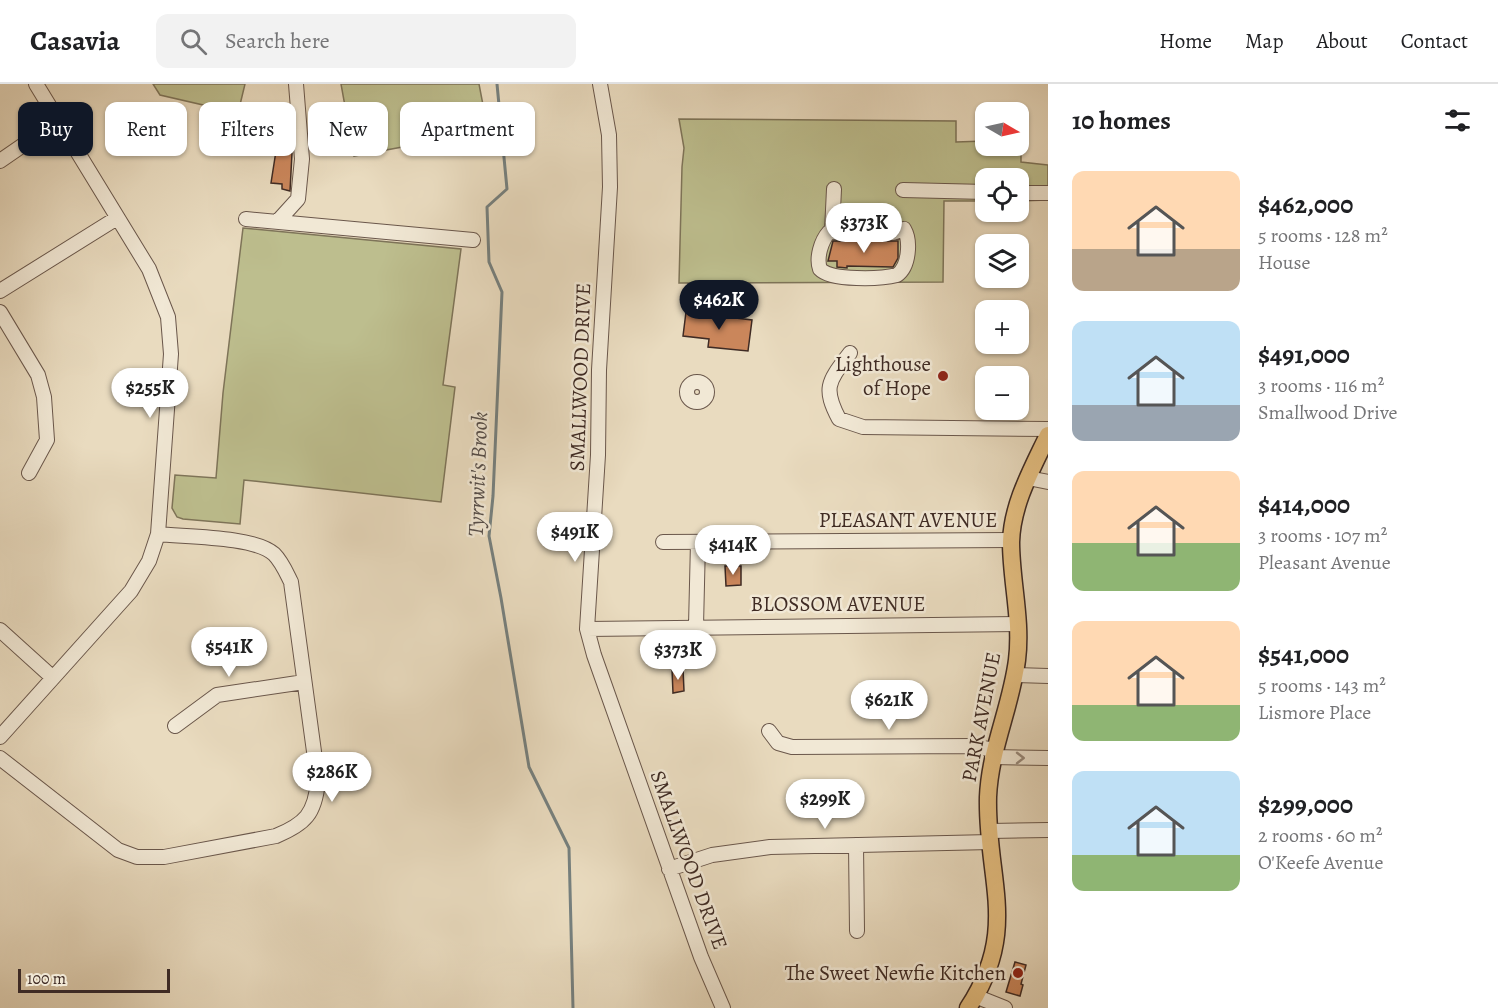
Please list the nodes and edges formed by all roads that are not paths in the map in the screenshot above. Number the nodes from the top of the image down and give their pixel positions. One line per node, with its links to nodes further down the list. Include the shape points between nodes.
1 (36, 84): 4 (street)
2 (296, 84): 13 (street, via 302,159)
3 (600, 84): 34 (street, SMALLWOOD DRIVE, via 609,135 610,187)
4 (47, 102)
5 (18, 149): 7 (street)
6 (79, 156): 14 (street)
7 (0, 161)
8 (834, 189): 18 (street)
9 (903, 190): 10 (street)
10 (975, 192)
11 (1029, 193): 12 (street)
12 (1048, 193)
13 (298, 199): 16 (street); 17 (street)
14 (117, 218): 20 (street); 28 (street, via 149,269 168,317 171,354)
15 (246, 219): 16 (street)
16 (278, 221): 17 (street)
17 (312, 224): 19 (street)
18 (832, 231): 18 (street, via 824,237 818,261 826,274 892,276 906,266 904,229 893,233)
19 (473, 240)
20 (0, 291)
21 (0, 312): 25 (street, via 38,375 44,397 47,440)
22 (850, 353): 23 (street, via 832,377 830,388 829,399 839,419 863,427)
23 (1048, 429)
24 (1048, 435): 26 (main road, PARK AVENUE)
25 (29, 473)
26 (1028, 478): 27 (street); 29 (main road, PARK AVENUE)
27 (1048, 482)
28 (158, 534): 38 (street, via 149,561 131,591); 39 (street, via 239,541 274,554 291,582)
29 (1011, 540): 31 (street, PLEASANT AVENUE); 32 (main road, PARK AVENUE)
30 (663, 542): 31 (street, PLEASANT AVENUE)
31 (698, 542): 33 (street)
32 (1018, 624): 33 (street, BLOSSOM AVENUE); 36 (main road, PARK AVENUE)
33 (696, 626): 34 (street, BLOSSOM AVENUE)
34 (587, 629): 49 (street, SMALLWOOD DRIVE)
35 (0, 630): 38 (street)
36 (1014, 675): 37 (street); 43 (main road, PARK AVENUE)
37 (1048, 676)
38 (52, 677): 42 (street)
39 (304, 682): 40 (street, via 217,695); 44 (street, via 318,782 316,799 309,816 276,836 164,857 128,855)
40 (176, 726)
41 (769, 731): 43 (street, via 778,743 792,747 973,746)
42 (0, 737)
43 (993, 753): 45 (street, one-way to 45); 47 (main road, PARK AVENUE, via 988,798)
44 (0, 758)
45 (1048, 758)
46 (1048, 830): 47 (street)
47 (991, 837): 48 (street); 51 (main road, PARK AVENUE, via 997,896 996,941 989,969)
48 (856, 845): 49 (street, via 726,852); 50 (street)
49 (669, 869): 52 (street, SMALLWOOD DRIVE)
50 (857, 931)
51 (971, 1002): 53 (street)
52 (723, 1008)
53 (1005, 1008)

